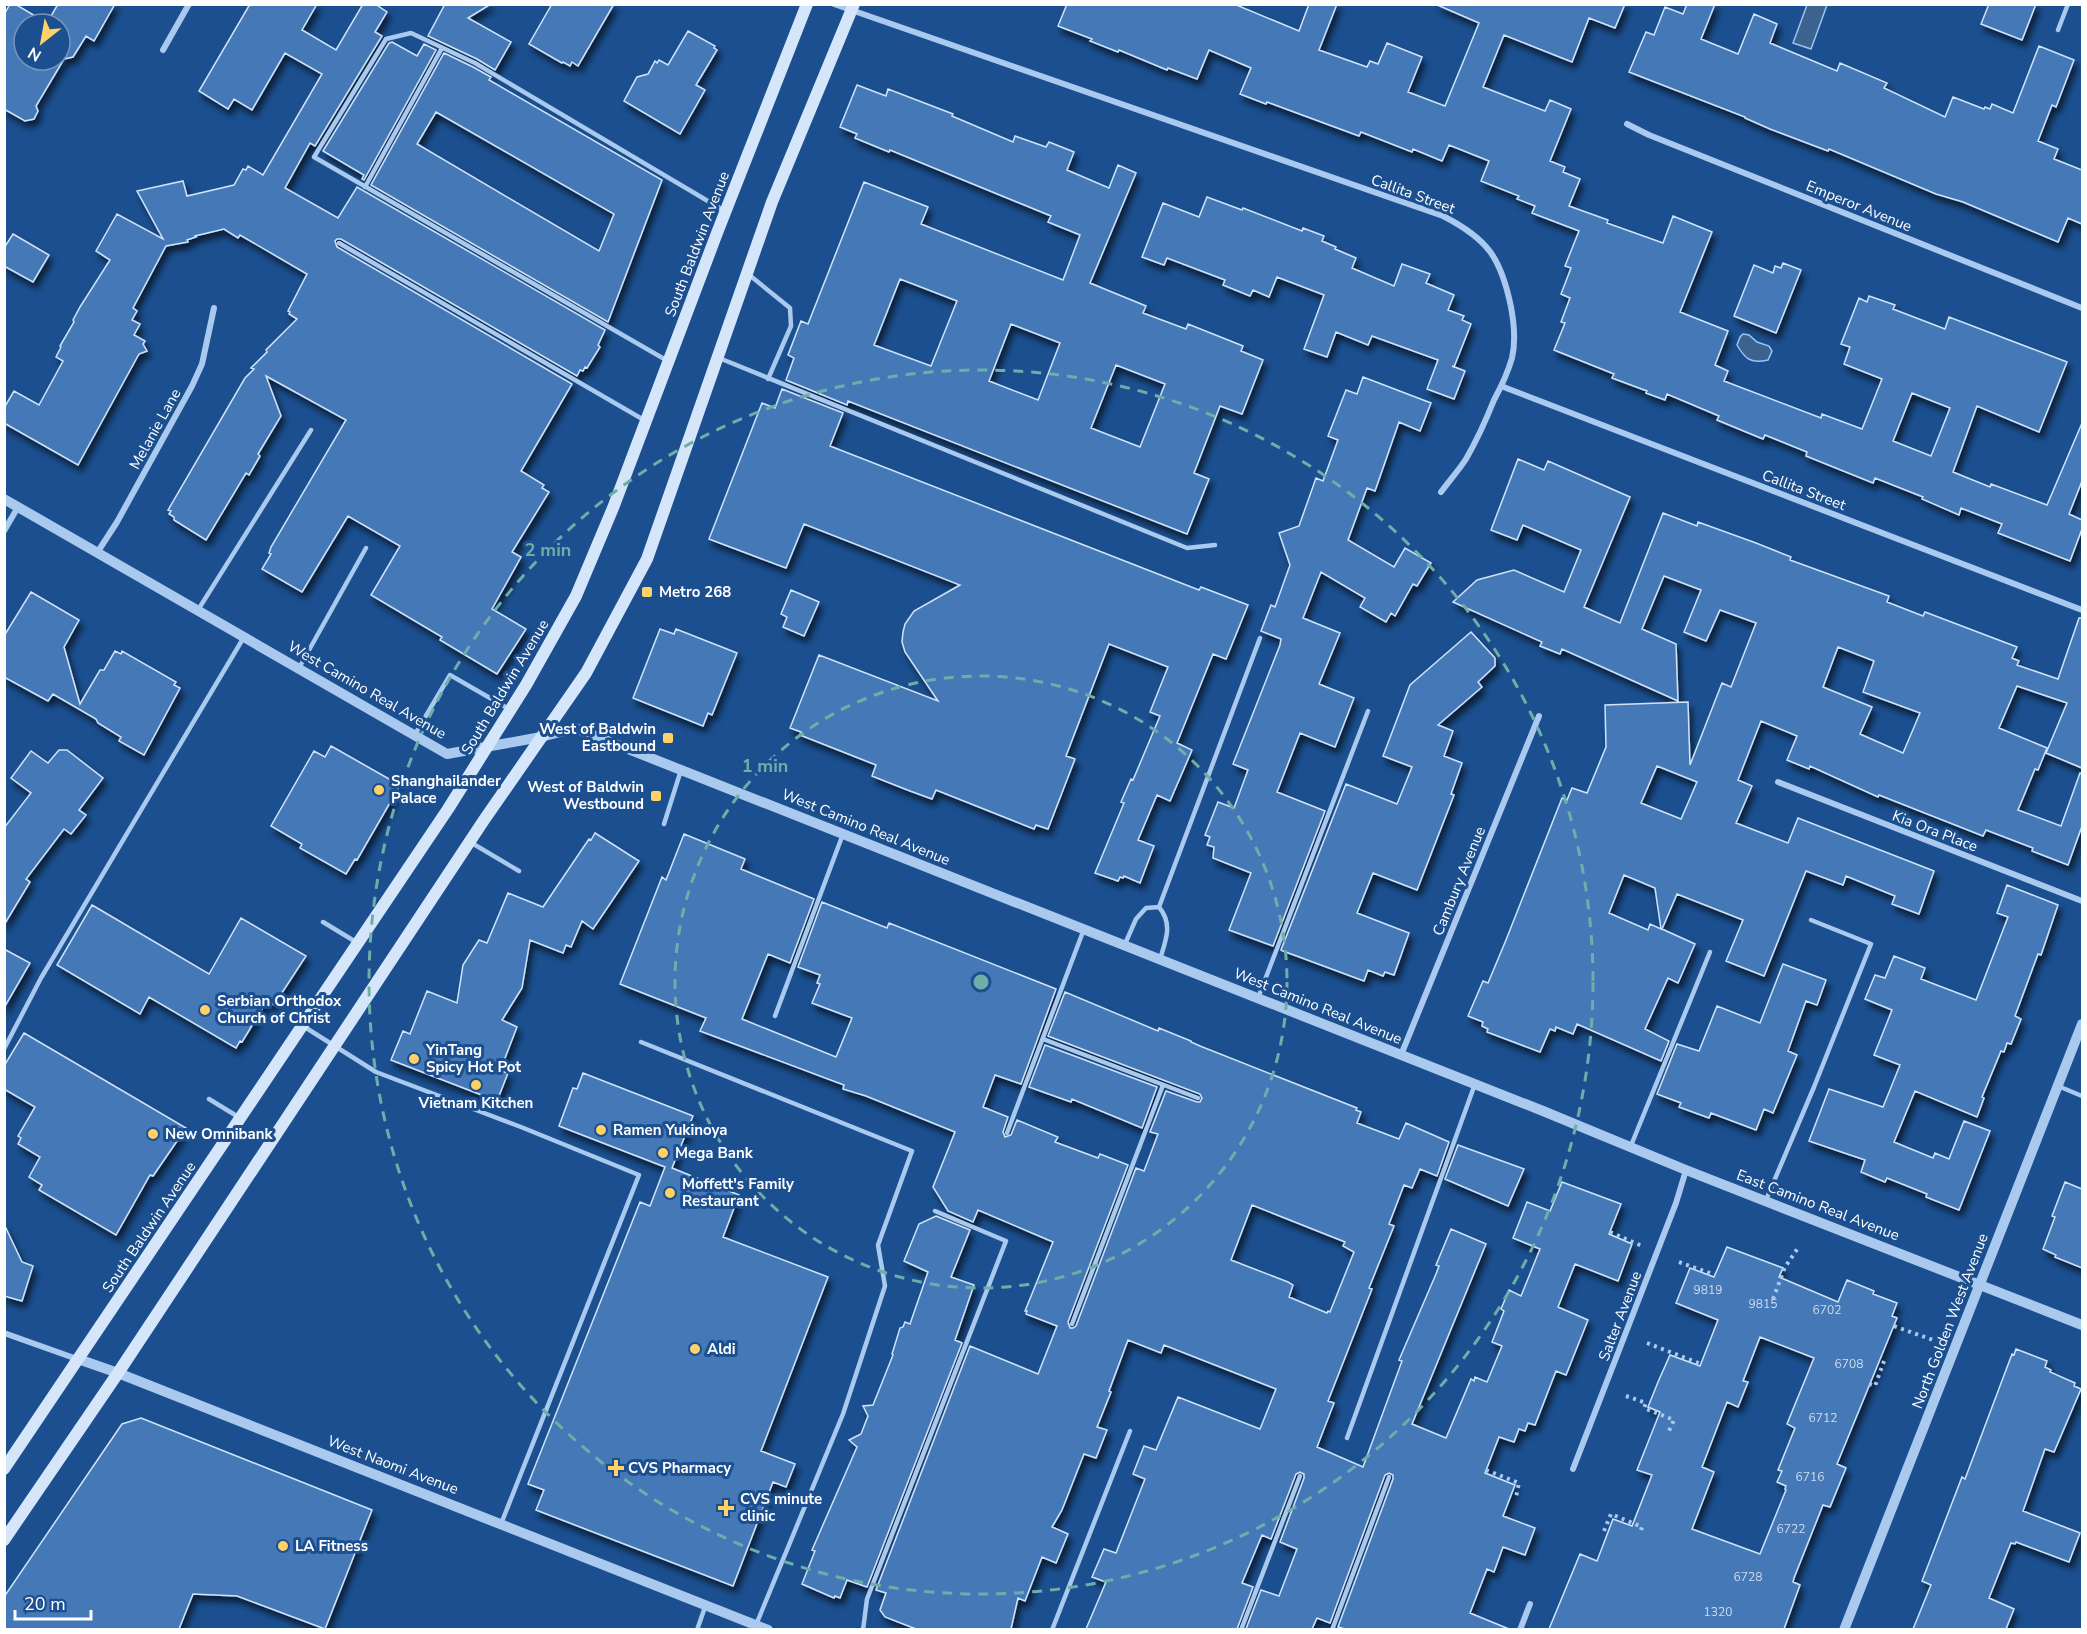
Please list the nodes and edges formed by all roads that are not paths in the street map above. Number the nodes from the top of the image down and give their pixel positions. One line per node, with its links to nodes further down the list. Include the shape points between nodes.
1 (189, 4): 8 (street)
2 (807, 4): 11 (main road, South Baldwin Avenue)
3 (834, 4): 5 (street, Callita Street)
4 (2068, 4): 6 (lane)
5 (853, 7): 13 (main road, via 772,202); 19 (street, Callita Street, via 921,36 1458,224 1496,258 1506,280 1514,339 1512,358)
6 (2058, 30)
7 (442, 48): 10 (lane); 10 (lane, via 411,33 386,39 314,157); 11 (lane, via 475,63)
8 (163, 50)
9 (1627, 124): 15 (street, Emperor Avenue)
10 (365, 187): 17 (lane)
11 (726, 212): 17 (main road, South Baldwin Avenue)
12 (339, 243): 20 (lane)
13 (747, 273): 16 (main road); 18 (lane, via 790,308 791,326)
14 (214, 308): 28 (street, Melanie Lane, via 202,364 192,386)
15 (2082, 308)
16 (717, 357): 18 (lane); 38 (main road, via 647,559 586,674)
17 (669, 362): 20 (main road, South Baldwin Avenue)
18 (768, 379): 26 (lane, via 1187,548)
19 (1501, 386): 22 (street, via 1465,460); 30 (street, Callita Street)
20 (646, 422): 34 (main road, South Baldwin Avenue, via 576,596)
21 (311, 430): 29 (lane)
22 (1441, 492)
23 (4, 499): 24 (street, West Camino Real Avenue)
24 (18, 507): 25 (street); 28 (street, West Camino Real Avenue)
25 (4, 531)
26 (1215, 545)
27 (366, 548): 33 (lane)
28 (97, 553): 29 (street, West Camino Real Avenue)
29 (198, 610): 31 (street, West Camino Real Avenue)
30 (2082, 610)
31 (244, 637): 33 (street, West Camino Real Avenue); 62 (lane, via 41,978)
32 (1260, 638): 47 (lane)
33 (299, 668): 37 (street, West Camino Real Avenue)
34 (510, 710): 37 (lane, via 450,675); 39 (main road, South Baldwin Avenue)
35 (1368, 711): 55 (lane)
36 (1539, 716): 63 (street, Cambury Avenue)
37 (414, 736): 39 (street, West Camino Real Avenue, via 447,754)
38 (541, 737): 39 (street, West Camino Real Avenue); 40 (street, West Camino Real Avenue, via 575,728); 44 (main road)
39 (486, 746): 51 (main road, South Baldwin Avenue)
40 (681, 770): 42 (lane); 43 (street, West Camino Real Avenue)
41 (1778, 782): 46 (street, Kia Ora Place)
42 (664, 824)
43 (843, 834): 50 (street, West Camino Real Avenue); 56 (lane)
44 (470, 842): 45 (lane); 61 (main road)
45 (519, 871)
46 (2082, 901)
47 (1160, 907): 52 (lane, via 1146,908); 54 (lane, via 1167,917 1167,935)
48 (1811, 920): 75 (lane, via 1871,944)
49 (323, 922): 51 (lane)
50 (1084, 929): 52 (street, West Camino Real Avenue); 59 (lane)
51 (358, 943): 58 (main road, South Baldwin Avenue)
52 (1124, 946): 54 (street, West Camino Real Avenue)
53 (1710, 952): 73 (lane)
54 (1160, 959): 55 (street, West Camino Real Avenue)
55 (1258, 998): 63 (street, West Camino Real Avenue)
56 (775, 1016)
57 (2082, 1024): 66 (street, North Golden West Avenue)
58 (302, 1026): 61 (lane); 71 (main road, South Baldwin Avenue)
59 (1043, 1039): 65 (lane); 72 (lane)
60 (641, 1042): 93 (lane, via 912,1151 878,1245 885,1286 847,1404)
61 (335, 1047): 82 (main road); 89 (lane, via 376,1072 639,1175)
62 (4, 1049)
63 (1401, 1055): 64 (street, West Camino Real Avenue)
64 (1475, 1084): 70 (street, West Camino Real Avenue); 84 (lane)
65 (1163, 1085): 68 (lane); 78 (lane)
66 (2058, 1086): 67 (lane); 77 (street, North Golden West Avenue)
67 (2082, 1096)
68 (1198, 1098)
69 (209, 1099): 71 (lane)
70 (1543, 1111): 73 (street, East Camino Real Avenue)
71 (240, 1118): 81 (main road, South Baldwin Avenue)
72 (1007, 1133)
73 (1630, 1148): 74 (street, East Camino Real Avenue)
74 (1686, 1170): 75 (street, East Camino Real Avenue); 86 (street, Salter Avenue)
75 (1766, 1200): 77 (street, East Camino Real Avenue)
76 (934, 1211): 96 (lane, via 1006,1241 867,1599)
77 (1981, 1285): 79 (street, East Camino Real Avenue); 101 (street, North Golden West Avenue)
78 (1072, 1324)
79 (2082, 1325)
80 (4, 1333): 81 (street, West Naomi Avenue)
81 (78, 1359): 82 (street, West Naomi Avenue); 85 (main road, South Baldwin Avenue)
82 (118, 1373): 89 (street, West Naomi Avenue); 90 (main road)
83 (1131, 1431): 97 (lane)
84 (1347, 1438)
85 (4, 1469)
86 (1573, 1469)
87 (1300, 1476): 98 (lane)
88 (1389, 1477): 99 (lane)
89 (501, 1524): 92 (street, West Naomi Avenue)
90 (4, 1540)
91 (1530, 1604): 100 (street)
92 (706, 1605): 93 (street, West Naomi Avenue); 94 (lane)
93 (756, 1625): 95 (street, West Naomi Avenue)
94 (697, 1629)
95 (768, 1629)
96 (863, 1629)
97 (1052, 1629)
98 (1241, 1629)
99 (1332, 1629)
100 (1520, 1629)
101 (1844, 1629)

